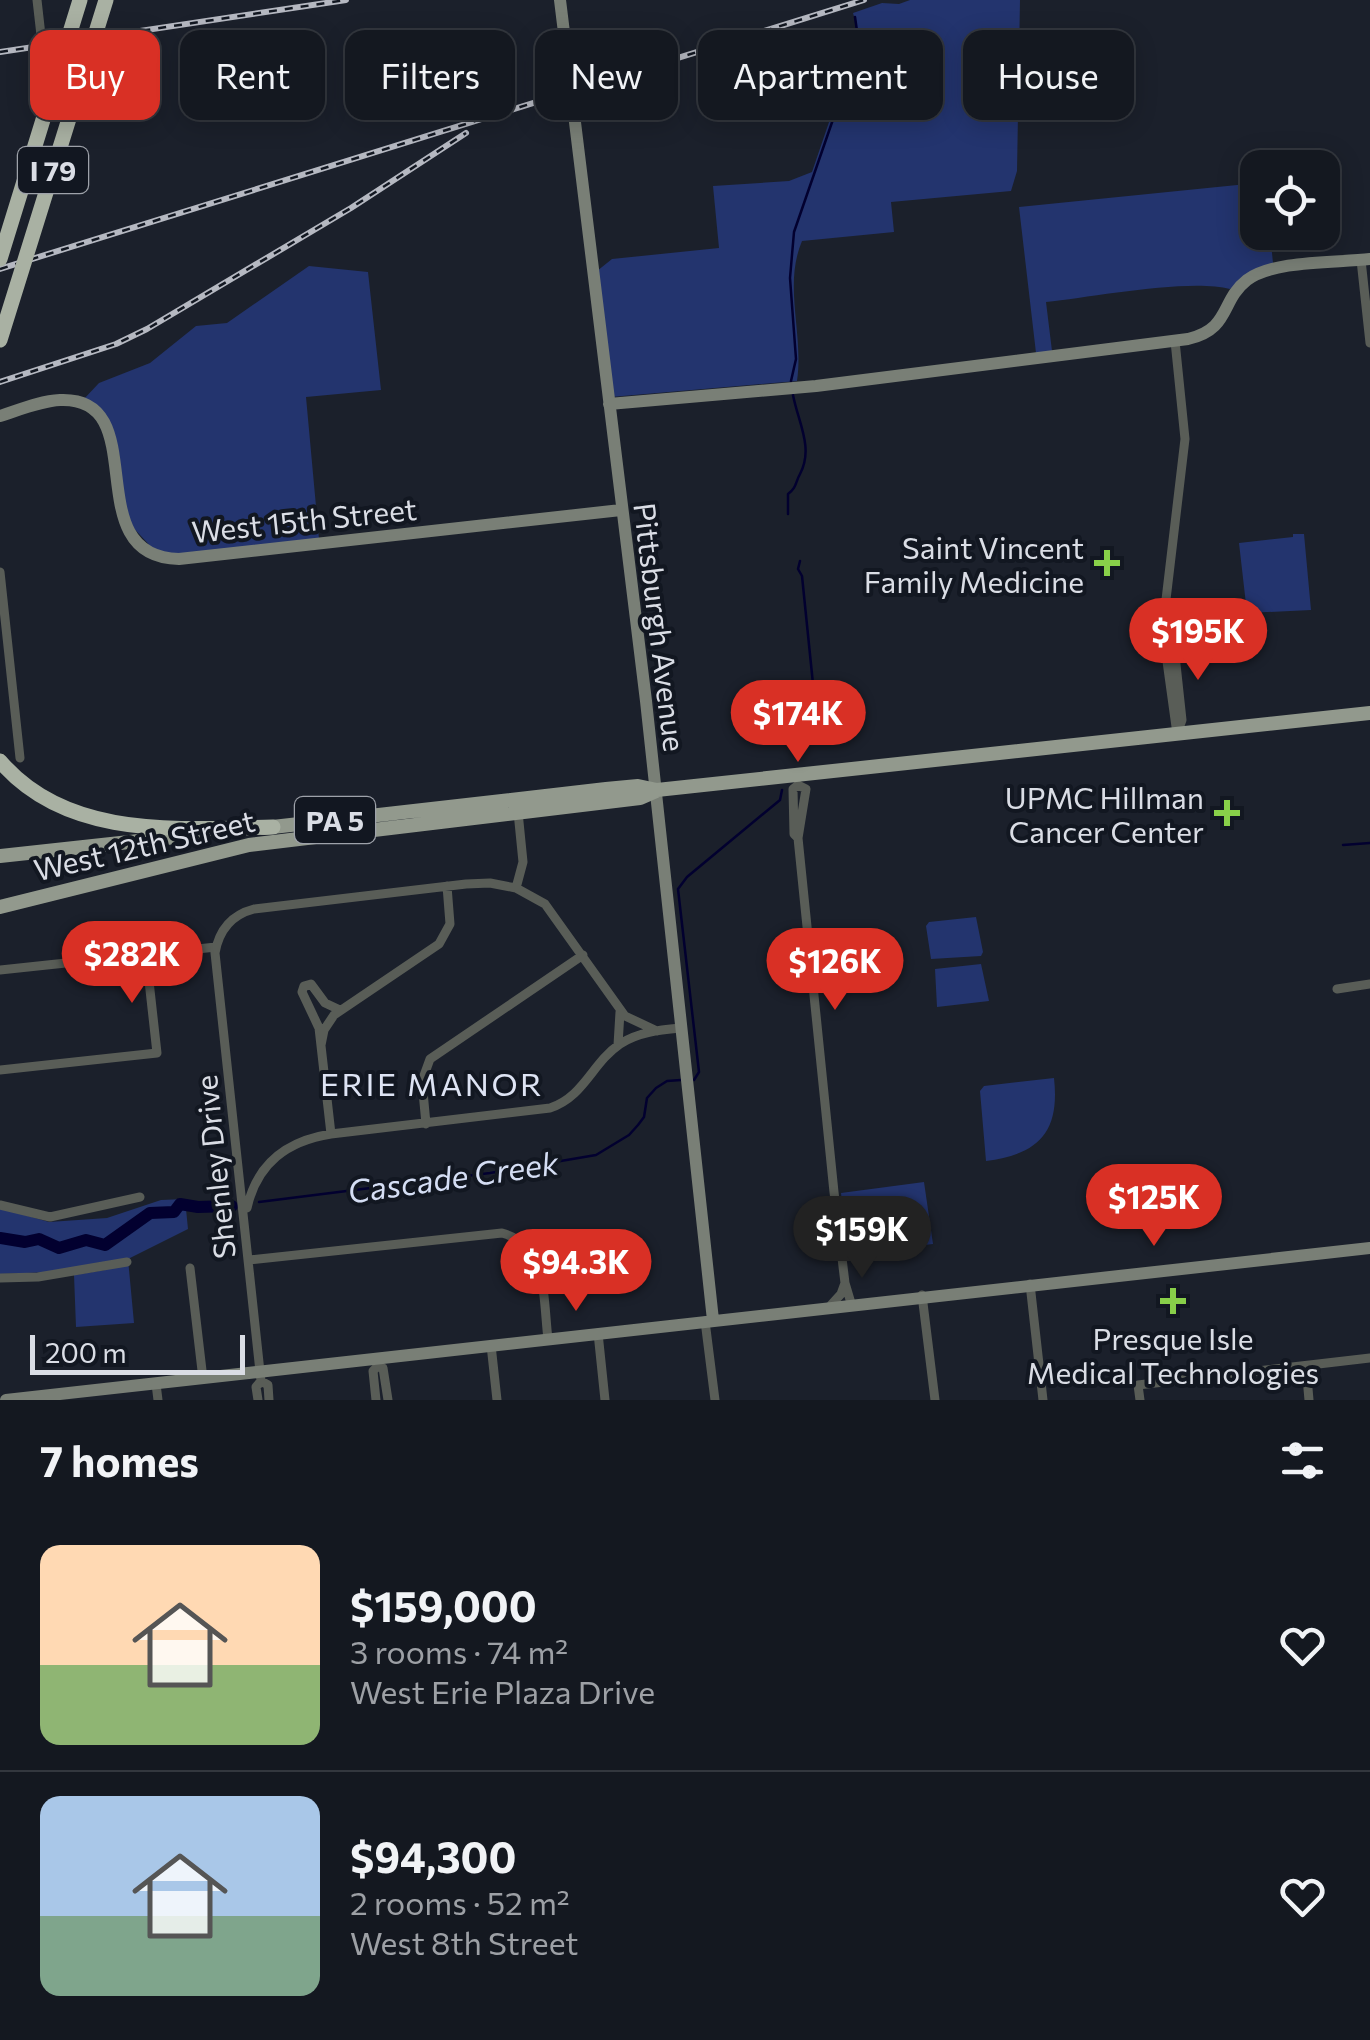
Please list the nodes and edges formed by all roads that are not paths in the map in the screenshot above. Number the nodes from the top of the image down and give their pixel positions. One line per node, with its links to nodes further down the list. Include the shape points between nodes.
1 (37, 0): 5 (street)
2 (80, 0): 6 (highway, I 79, bridge)
3 (106, 0): 8 (highway, I 79, bridge)
4 (560, 0): 11 (street, Pittsburgh Avenue)
5 (40, 30)
6 (0, 260)
7 (1365, 260): 9 (street, via 1256,274 1238,289 1217,325); 10 (street)
8 (0, 340)
9 (1174, 341): 11 (street, via 816,386); 16 (street, via 1185,439 1165,601 1182,719)
10 (1370, 343)
11 (609, 404): 13 (street, Pittsburgh Avenue)
12 (0, 416): 13 (street, West 15th Street, via 62,400 95,412 111,435 124,524 141,546 164,558)
13 (621, 510): 20 (street, Pittsburgh Avenue)
14 (0, 572): 17 (street)
15 (1370, 713): 16 (main road, West 12th Street / PA 5)
16 (1177, 734): 19 (main road, West 12th Street / PA 5)
17 (20, 758)
18 (0, 761): 22 (highway, via 36,794 97,818 160,828)
19 (797, 780): 20 (main road, West 12th Street / PA 5); 51 (street, via 806,790 798,838)
20 (656, 790): 21 (main road, West 12th Street / PA 5, via 640,798); 22 (main road, West 12th Street / PA 5, via 606,789); 35 (street, Pittsburgh Avenue)
21 (518, 812): 25 (street, via 522,862); 26 (main road, West 12th Street / PA 5, via 224,849)
22 (273, 827): 23 (main road, West 12th Street / PA 5)
23 (6, 855)
24 (447, 886): 25 (street, via 482,882); 27 (street, via 254,909 232,919); 33 (street, via 450,924 439,944)
25 (516, 888): 29 (street, via 551,910)
26 (0, 907)
27 (216, 947): 28 (street); 42 (street, Shenley Drive)
28 (146, 954): 30 (street); 39 (street, via 157,1053)
29 (583, 955): 34 (street); 40 (street, via 430,1058 422,1081)
30 (0, 970)
31 (1370, 984): 32 (street)
32 (1337, 989)
33 (340, 1010): 37 (street); 37 (street, via 311,984 304,986)
34 (619, 1010): 36 (street); 38 (street)
35 (681, 1028): 36 (street); 56 (street, Pittsburgh Avenue)
36 (657, 1030): 38 (street)
37 (322, 1045): 41 (street)
38 (618, 1045): 40 (street, via 560,1105)
39 (0, 1070)
40 (426, 1124): 41 (street)
41 (331, 1134): 42 (street)
42 (251, 1165): 45 (street, Shenley Drive); 45 (street)
43 (140, 1197): 44 (street, via 50,1217)
44 (0, 1205)
45 (245, 1214): 47 (street, Shenley Drive)
46 (1370, 1248): 52 (street)
47 (250, 1260): 58 (street, via 502,1233 520,1240 537,1261); 63 (street, Shenley Drive)
48 (127, 1262): 50 (street)
49 (190, 1268): 64 (street)
50 (0, 1278)
51 (845, 1282): 54 (street); 55 (street)
52 (1030, 1284): 53 (street); 77 (street)
53 (922, 1295): 54 (street); 76 (street)
54 (851, 1303): 55 (street)
55 (831, 1306): 56 (street)
56 (709, 1320): 57 (street); 75 (street, Pittsburgh Avenue)
57 (598, 1333): 58 (street); 74 (street)
58 (548, 1339): 59 (street)
59 (491, 1345): 61 (street); 73 (street)
60 (1370, 1358): 62 (street)
61 (378, 1362): 63 (street); 71 (street); 72 (street)
62 (1306, 1366): 78 (street, via 1138,1385); 79 (street)
63 (261, 1376): 64 (street); 69 (street, Shenley Drive); 70 (street, Shenley Drive)
64 (203, 1379): 65 (street)
65 (156, 1384): 66 (street); 68 (street)
66 (62, 1397): 67 (street)
67 (6, 1400)
68 (158, 1400)
69 (258, 1400)
70 (270, 1400)
71 (376, 1400)
72 (388, 1400)
73 (497, 1400)
74 (606, 1400)
75 (715, 1400)
76 (934, 1400)
77 (1043, 1400)
78 (1140, 1400)
79 (1309, 1400)

